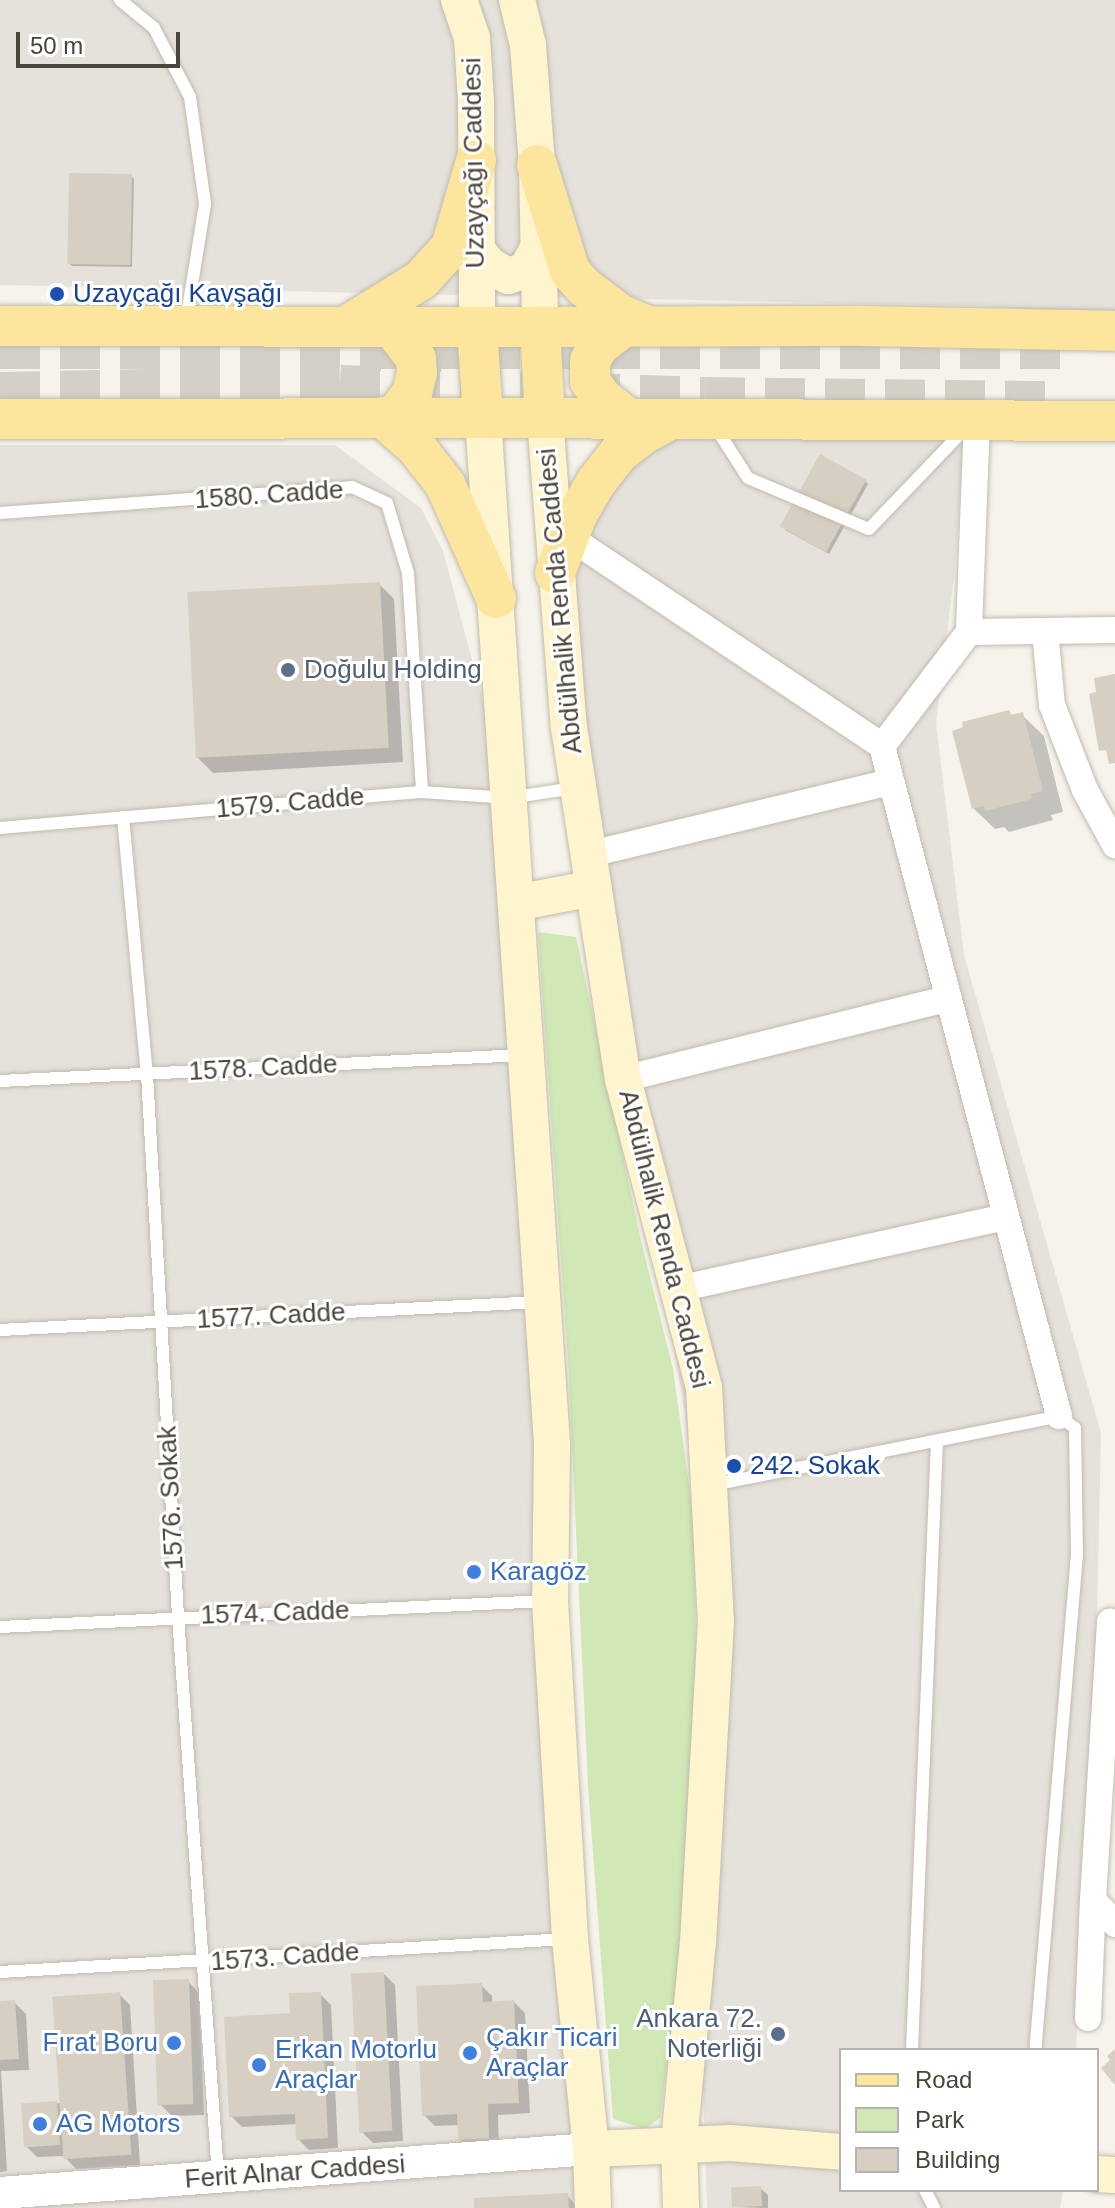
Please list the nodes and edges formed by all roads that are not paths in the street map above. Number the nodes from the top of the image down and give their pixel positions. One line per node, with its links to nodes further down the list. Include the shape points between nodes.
1 (120, 0): 8 (lane, via 154,28 190,97 205,204)
2 (459, 0): 4 (main road, Uzayçağı Caddesi, via 472,38)
3 (517, 0): 5 (main road, via 528,45)
4 (476, 161): 7 (main road, Uzayçağı Caddesi); 10 (main road, via 451,247 421,280)
5 (537, 165): 6 (main road); 14 (main road, via 570,271)
6 (539, 247): 7 (main road, via 526,270 508,276); 13 (main road)
7 (477, 250): 12 (main road, Uzayçağı Caddesi)
8 (185, 325): 9 (main road); 10 (main road)
9 (0, 326)
10 (347, 326): 11 (main road)
11 (392, 327): 12 (main road); 16 (main road, via 416,359 417,373 412,393)
12 (477, 327): 13 (main road); 17 (main road)
13 (540, 327): 14 (main road); 18 (main road)
14 (638, 328): 15 (main road, via 864,326); 19 (main road, via 598,347 590,361 590,381)
15 (1113, 343)
16 (388, 417): 17 (main road); 21 (main road); 26 (main road, via 445,484)
17 (483, 418): 18 (main road); 26 (main road)
18 (545, 418): 19 (main road); 25 (main road, Abdülhalik Renda Caddesi)
19 (628, 418): 20 (main road)
20 (692, 418): 22 (main road); 22 (lane, via 748,478 869,529); 25 (main road, via 645,433 619,453 597,481)
21 (0, 419)
22 (974, 420): 23 (main road); 29 (street)
23 (1115, 421)
24 (0, 513): 33 (lane, 1580. Cadde, via 352,487 387,503 408,573)
25 (562, 555): 30 (street); 32 (main road, Abdülhalik Renda Caddesi, via 569,727)
26 (496, 598): 34 (main road)
27 (1115, 630): 28 (street)
28 (1045, 631): 29 (street); 37 (street, via 1052,705 1085,790)
29 (969, 632): 30 (street)
30 (882, 746): 31 (street)
31 (889, 782): 38 (street); 40 (street)
32 (579, 787): 34 (lane, 1579. Cadde); 38 (main road, Abdülhalik Renda Caddesi)
33 (422, 792): 34 (lane, 1579. Cadde); 35 (lane, 1579. Cadde)
34 (509, 798): 39 (main road)
35 (123, 817): 36 (lane, 1579. Cadde); 42 (lane, 1576. Sokak)
36 (0, 828)
37 (1115, 845)
38 (592, 871): 39 (main road); 43 (main road, Abdülhalik Renda Caddesi)
39 (516, 903): 41 (main road)
40 (947, 999): 43 (street); 45 (street)
41 (526, 1055): 42 (lane, 1578. Cadde); 47 (main road)
42 (147, 1074): 44 (lane, 1578. Cadde); 48 (lane, 1576. Sokak)
43 (623, 1079): 46 (main road, Abdülhalik Renda Caddesi)
44 (0, 1081)
45 (1006, 1217): 46 (street); 50 (street)
46 (678, 1289): 52 (main road, Abdülhalik Renda Caddesi, via 704,1387)
47 (542, 1302): 48 (lane, 1577. Cadde); 53 (main road, via 552,1444)
48 (162, 1322): 49 (lane, 1577. Cadde); 54 (lane, 1576. Sokak)
49 (0, 1330)
50 (1059, 1416): 51 (lane); 64 (lane, via 1075,1428 1077,1554)
51 (937, 1441): 52 (lane); 63 (lane)
52 (709, 1486): 65 (main road, Abdülhalik Renda Caddesi, via 716,1621 698,1941)
53 (550, 1601): 54 (lane, 1574. Cadde); 59 (main road)
54 (178, 1617): 56 (lane, 1574. Cadde); 60 (lane, 1576. Sokak)
55 (1110, 1622): 57 (street)
56 (0, 1627)
57 (1093, 1900): 58 (street); 62 (street)
58 (1115, 1924)
59 (570, 1939): 60 (lane, 1573. Cadde); 66 (main road)
60 (204, 1962): 61 (lane, 1573. Cadde); 68 (lane, 1576. Sokak)
61 (0, 1972)
62 (1088, 2018)
63 (912, 2048)
64 (1035, 2048)
65 (679, 2143): 66 (main road); 67 (main road); 71 (main road, Abdülhalik Renda Caddesi)
66 (591, 2149): 68 (street, Ferit Alnar Caddesi); 70 (main road)
67 (839, 2152)
68 (218, 2179): 69 (street, Ferit Alnar Caddesi)
69 (0, 2193)
70 (593, 2208)
71 (681, 2208)

